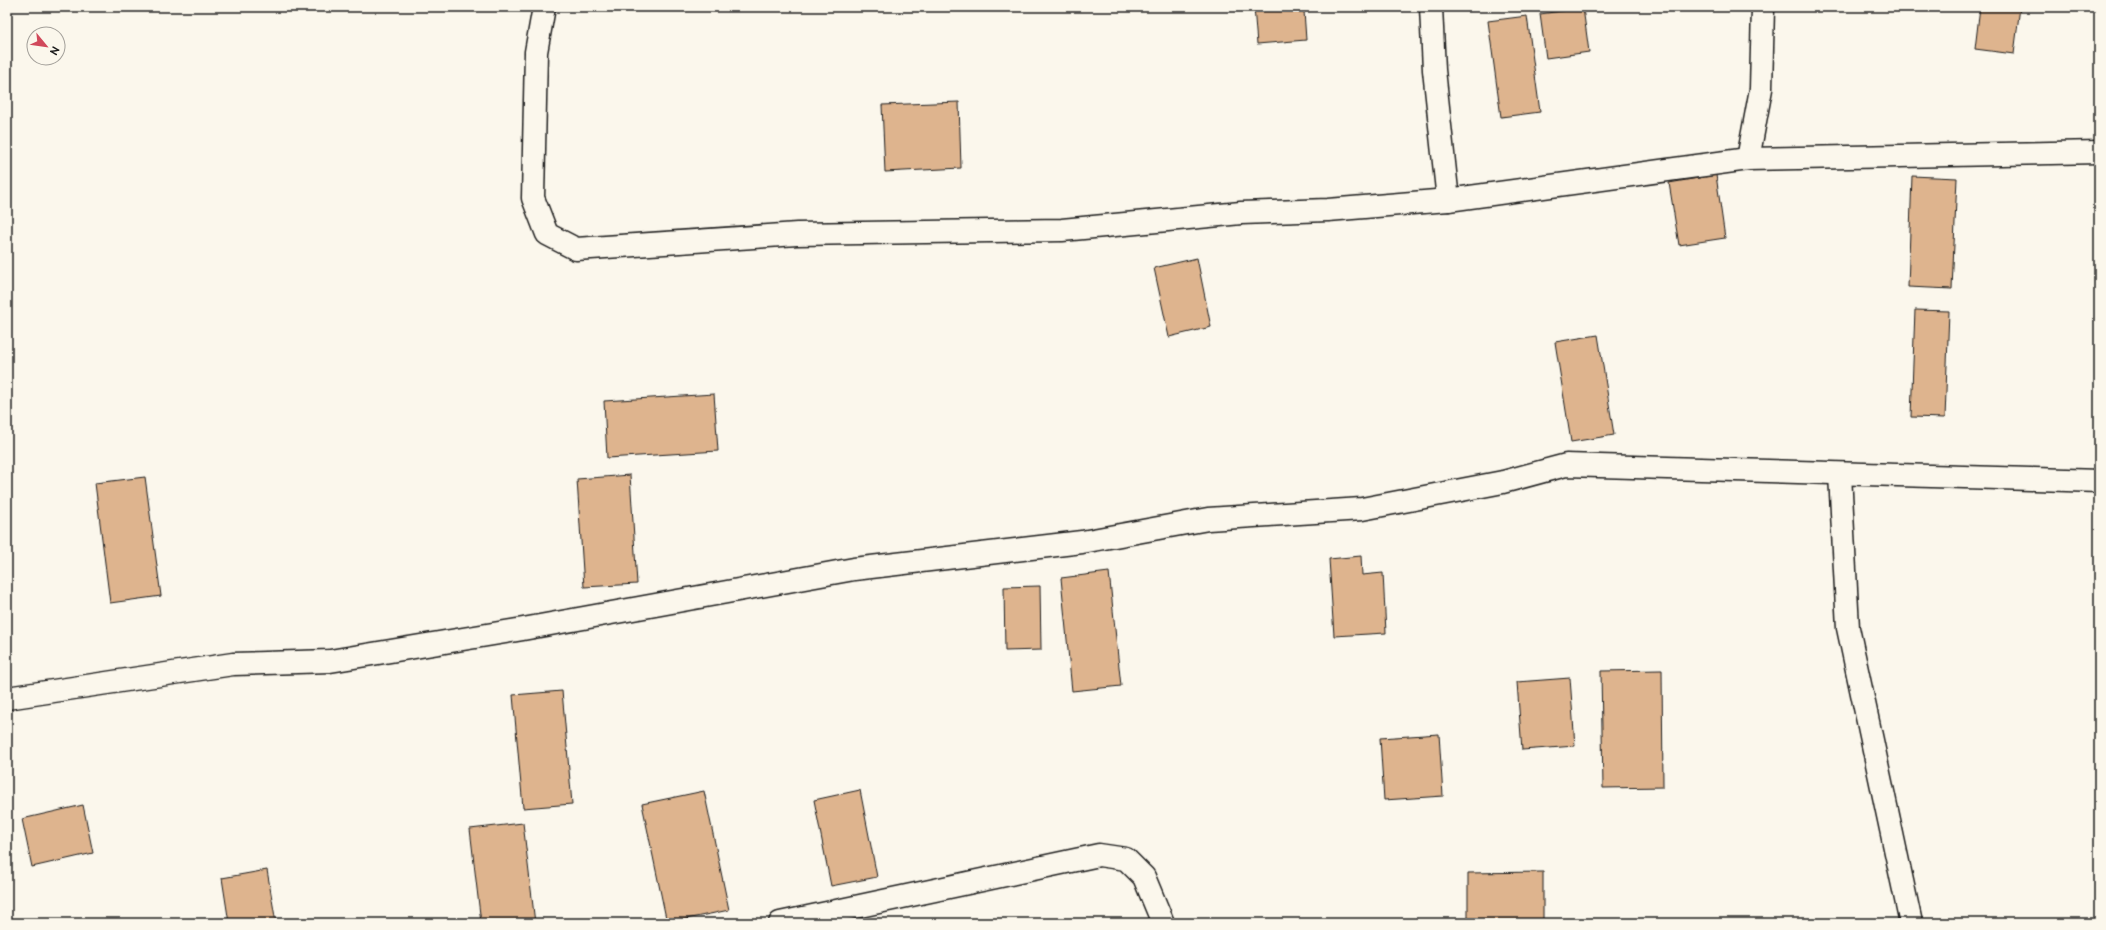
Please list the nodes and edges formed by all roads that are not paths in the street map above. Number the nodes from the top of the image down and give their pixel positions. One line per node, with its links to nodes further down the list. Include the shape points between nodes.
1 (544, 7): 6 (street, via 536,52 533,198 547,234 576,249 797,234 1062,230 1241,213 1328,210)
2 (1431, 7): 6 (street, via 1434,70)
3 (1763, 7): 5 (street, via 1762,89)
4 (2099, 152): 5 (street)
5 (1748, 159): 6 (street)
6 (1448, 200)
7 (1840, 474): 8 (street); 9 (street, via 1566,466 1503,482 1362,508 1208,519 1082,542 854,569 330,661 233,664); 12 (street, via 1848,628)
8 (2099, 481)
9 (7, 698)
10 (780, 923): 11 (street, via 1099,855 1126,859 1144,877)
11 (1163, 923)
12 (1911, 923)

